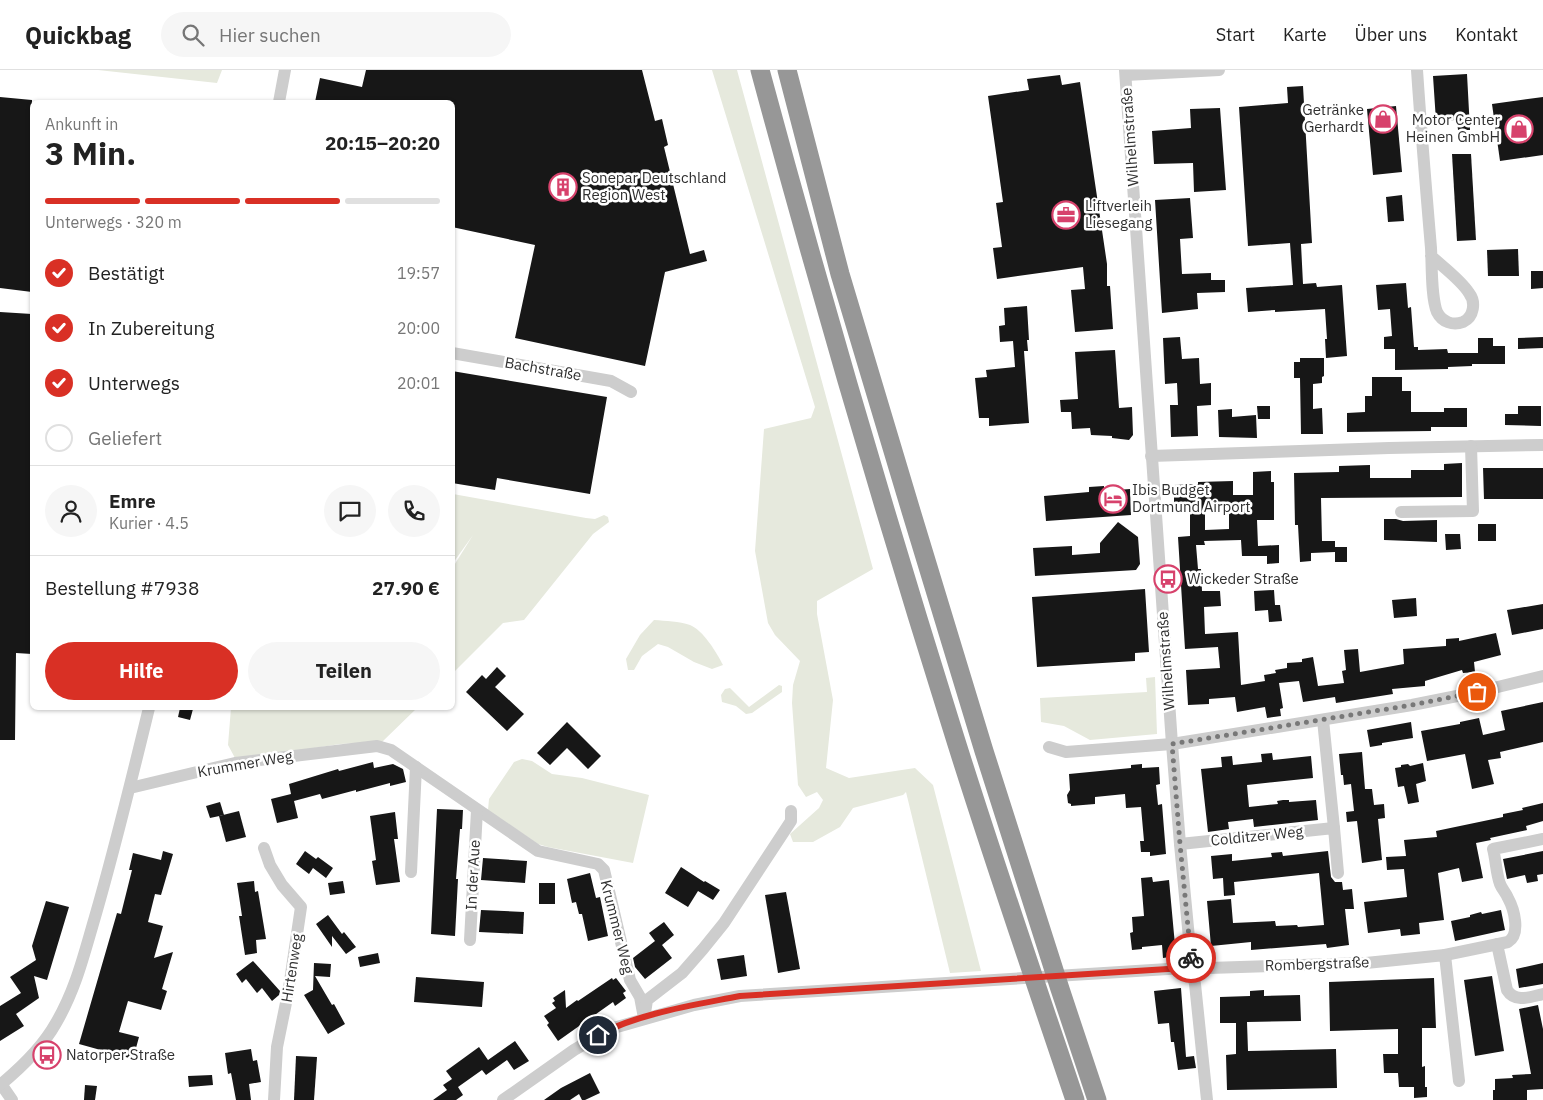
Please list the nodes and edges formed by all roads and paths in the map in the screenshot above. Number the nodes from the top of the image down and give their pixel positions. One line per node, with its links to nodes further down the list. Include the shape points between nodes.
1 (285, 70): 7 (street)
2 (760, 70): 41 (highway, via 948,717)
3 (787, 70): 42 (highway, via 840,274 908,502)
4 (1219, 70): 6 (street)
5 (1417, 70): 8 (street)
6 (1126, 73): 13 (street, Wilhelmstraße)
7 (278, 100)
8 (1431, 256): 8 (street, via 1438,314 1449,323 1465,321 1473,309 1469,292)
9 (455, 355): 10 (street, Bachstraße, via 611,381)
10 (631, 392)
11 (1543, 445): 12 (street)
12 (1471, 446): 13 (street); 14 (street, via 1473,511)
13 (1151, 456): 18 (street, Wilhelmstraße)
14 (1401, 512)
15 (1543, 676): 17 (street, via 1422,704)
16 (149, 710): 21 (street)
17 (1323, 720): 18 (street); 24 (street)
18 (1172, 744): 19 (street, via 1066,752); 26 (street, Wilhelmstraße)
19 (1049, 747)
20 (416, 767): 21 (street, Krummer Weg, via 391,750 376,746 235,763); 22 (street, Krummer Weg); 28 (street)
21 (130, 788): 37 (street, via 73,991 43,1043)
22 (477, 810): 30 (street, In der Aue); 35 (street, Krummer Weg, via 538,851 598,864 604,870 630,980 640,997)
23 (791, 811): 35 (street, via 791,821 724,923 682,972 647,1000)
24 (1334, 828): 26 (street, Colditzer Weg); 29 (street)
25 (1543, 839): 31 (street, Rombergstraße, via 1493,849 1500,884 1511,904 1516,925 1511,940)
26 (1180, 844): 33 (street, Wilhelmstraße)
27 (264, 848): 39 (street, Hirtenweg, via 282,885 301,907 277,1047)
28 (411, 872)
29 (1338, 873)
30 (470, 940)
31 (1497, 944): 32 (street, Rombergstraße); 34 (street, via 1511,996)
32 (1445, 955): 33 (street, Rombergstraße, via 1366,963 1209,968); 36 (street)
33 (1190, 965): 35 (street, Rombergstraße, via 1105,974 740,996); 43 (street, Wilhelmstraße, via 1195,984)
34 (1543, 994)
35 (644, 1018): 40 (street, Rombergstraße, via 598,1035)
36 (1459, 1081)
37 (1, 1084): 38 (street)
38 (12, 1100)
39 (274, 1100)
40 (503, 1100)
41 (1075, 1100)
42 (1097, 1100)
43 (1207, 1100)

